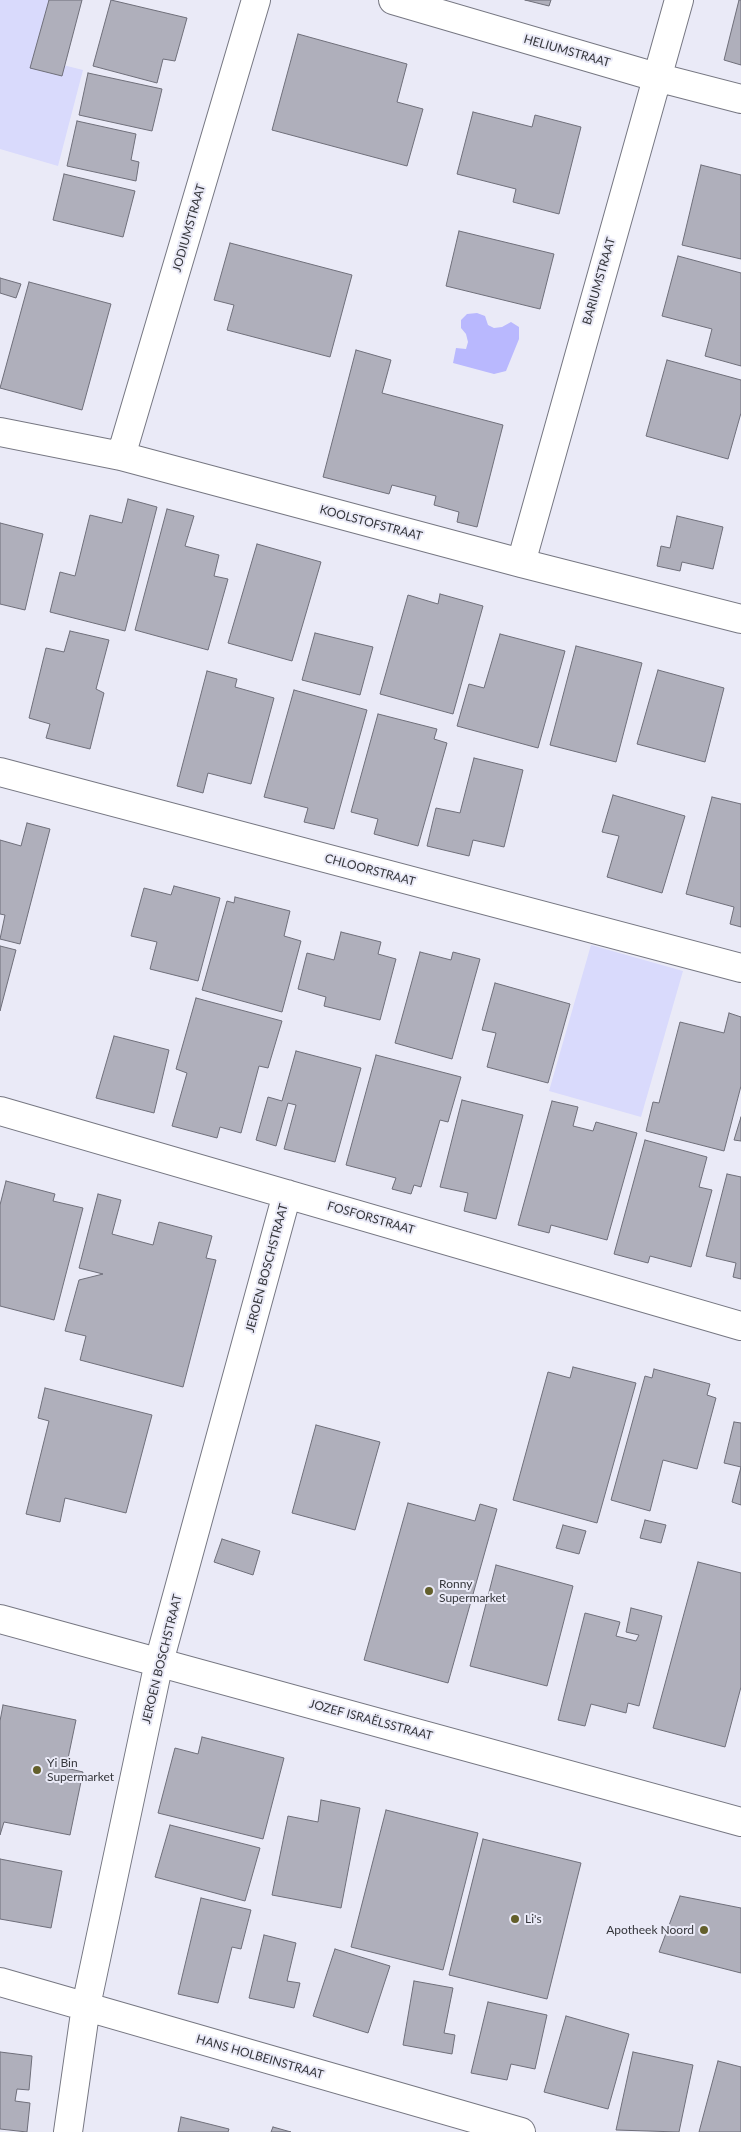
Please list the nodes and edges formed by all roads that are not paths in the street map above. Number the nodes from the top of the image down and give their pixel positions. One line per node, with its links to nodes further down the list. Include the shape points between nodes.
1 (256, 0): 7 (street, JODIUMSTRAAT)
2 (393, 0): 4 (street, HELIUMSTRAAT)
3 (679, 0): 4 (street, BARIUMSTRAAT)
4 (656, 77): 5 (street, HELIUMSTRAAT); 8 (street, BARIUMSTRAAT)
5 (741, 99)
6 (0, 432): 7 (street, KOOLSTOFSTRAAT)
7 (122, 456): 8 (street, KOOLSTOFSTRAAT)
8 (520, 563): 9 (street, KOOLSTOFSTRAAT)
9 (741, 619)
10 (0, 772): 11 (street, CHLOORSTRAAT)
11 (741, 968)
12 (0, 1111): 13 (street, FOSFORSTRAAT)
13 (288, 1194): 14 (street, FOSFORSTRAAT); 16 (street, JEROEN BOSCHSTRAAT)
14 (741, 1326)
15 (0, 1619): 16 (street, JOZEF ISRAËLSSTRAAT)
16 (158, 1662): 17 (street, JOZEF ISRAËLSSTRAAT); 19 (street, JEROEN BOSCHSTRAAT)
17 (741, 1822)
18 (0, 1982): 19 (street, HANS HOLBEINSTRAAT)
19 (86, 2006): 20 (street, JEROEN BOSCHSTRAAT); 21 (street, HANS HOLBEINSTRAAT)
20 (68, 2132)
21 (520, 2132)

